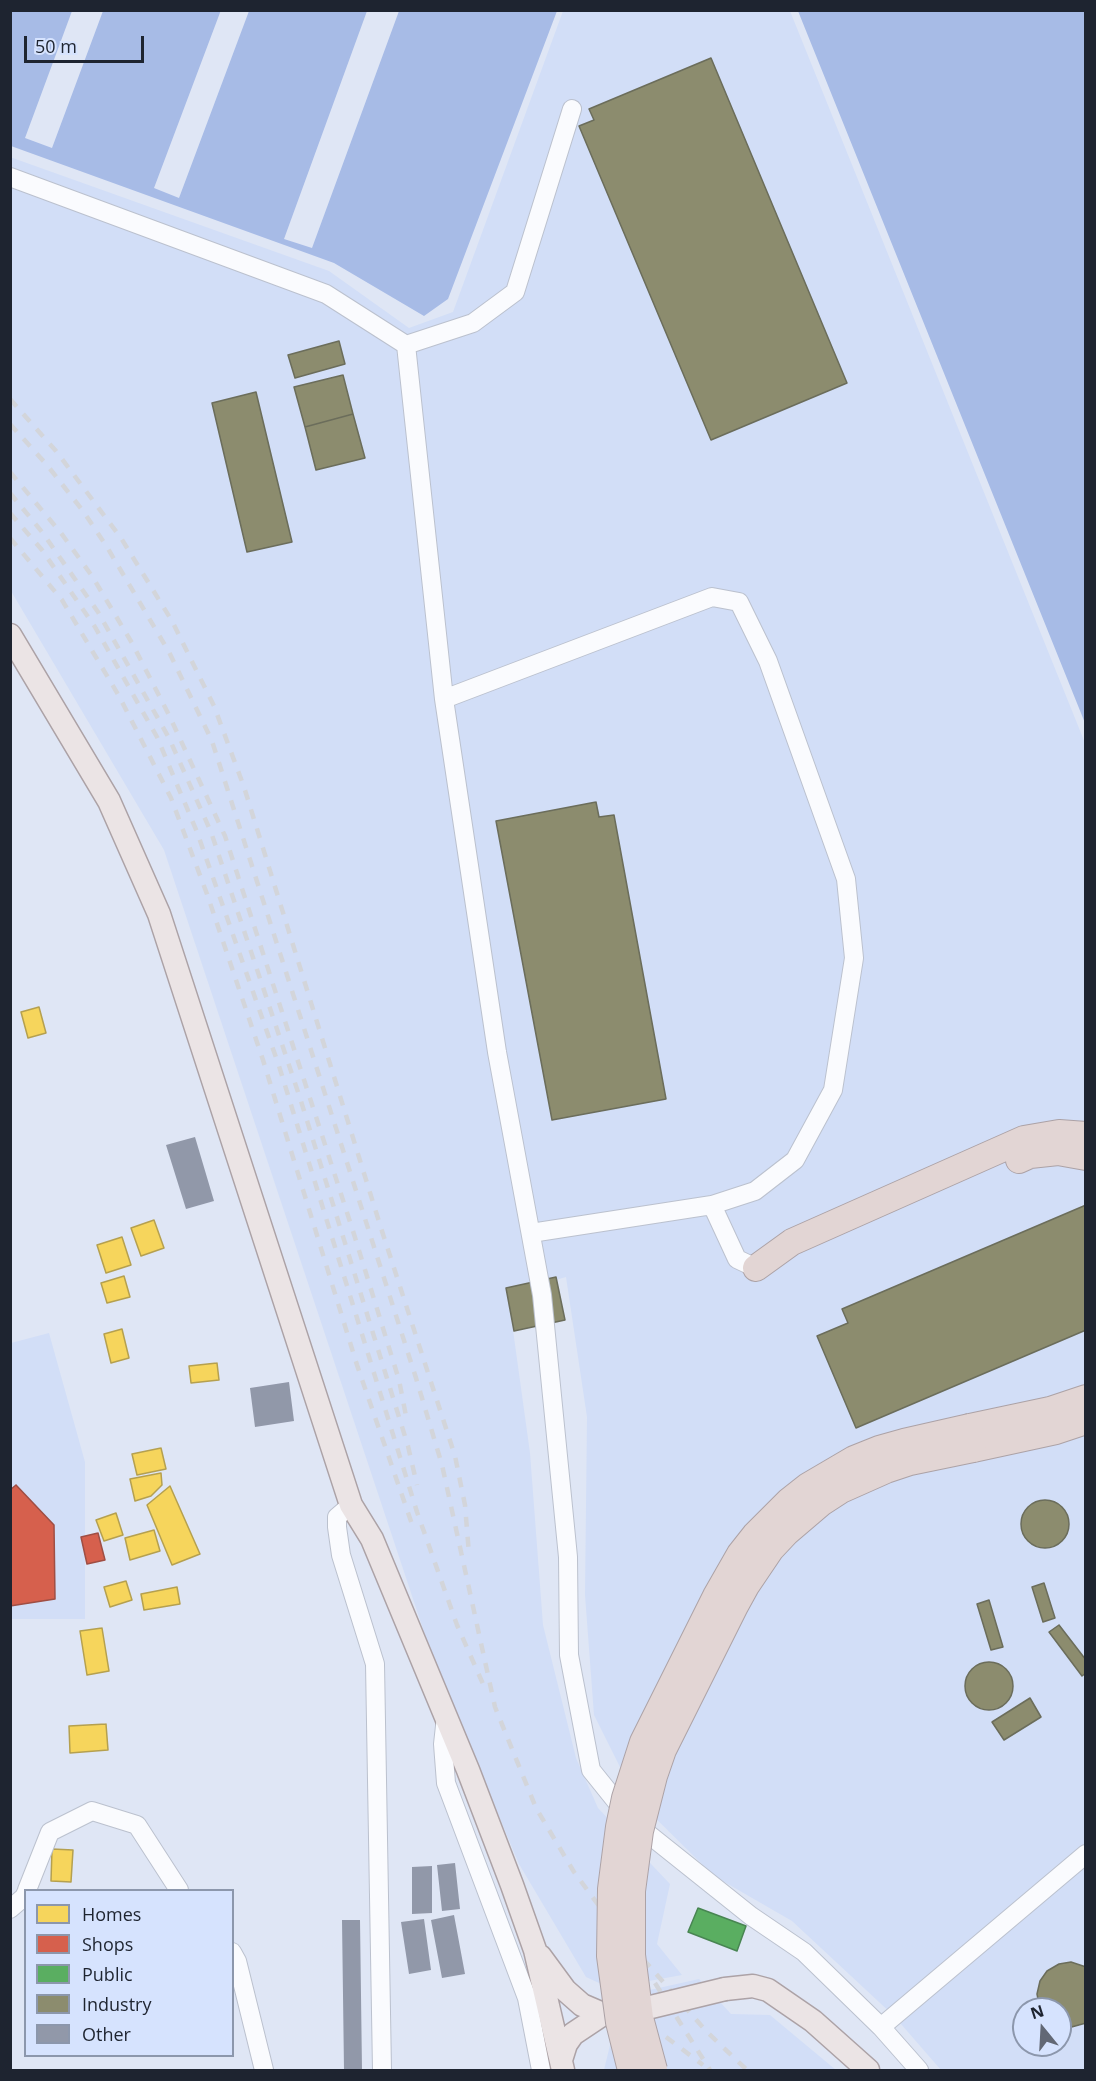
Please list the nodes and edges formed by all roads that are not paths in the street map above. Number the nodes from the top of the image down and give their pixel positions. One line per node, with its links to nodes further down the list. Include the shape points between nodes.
1 (572, 109): 3 (street, via 515,292 473,323)
2 (10, 177): 3 (street, via 327,294)
3 (406, 345): 5 (street)
4 (10, 635): 14 (main road, via 109,801 159,914)
5 (444, 699): 8 (street, via 712,597 739,602 768,661 846,879 854,958 833,1089 795,1160 755,1191); 9 (street, via 497,1052)
6 (1086, 1135): 10 (highway, via 1059,1133 1024,1139 792,1242)
7 (1086, 1157): 10 (highway, via 1058,1152 1030,1155 800,1257)
8 (712, 1205): 9 (street); 10 (street, via 737,1259)
9 (531, 1233): 24 (street, via 542,1295 568,1557 569,1655 591,1770 632,1821 751,1916 804,1952)
10 (756, 1268)
11 (1086, 1398): 13 (highway)
12 (1086, 1421): 13 (highway, via 1056,1431)
13 (972, 1438): 29 (highway, bridge, via 904,1442 879,1449 808,1486 755,1535 716,1596 643,1742 619,1827 610,1889 610,1956 619,2022); 30 (highway, bridge, via 886,1470 821,1503 771,1549 735,1606 663,1750 640,1831 632,1891 632,1954 640,2018)
14 (351, 1504): 15 (main road, via 372,1539); 27 (street, via 337,1517 337,1527 341,1555 375,1664)
15 (446, 1717): 21 (main road); 28 (street, via 446,1782 527,1998)
16 (1086, 1854): 24 (street)
17 (27, 1889): 18 (street, via 50,1832 92,1811 137,1825)
18 (178, 1889)
19 (24, 1897): 20 (street)
20 (10, 1909)
21 (535, 1950): 23 (main road, via 565,1990 582,2005); 25 (main road)
22 (234, 1955): 26 (street)
23 (603, 2014): 25 (main road, via 573,2034 566,2044); 31 (main road, bridge, via 753,1986 768,1990 813,2021)
24 (881, 2027): 32 (street)
25 (562, 2065)
26 (264, 2070)
27 (382, 2070)
28 (541, 2070)
29 (631, 2070)
30 (654, 2070)
31 (868, 2070)
32 (919, 2070)

